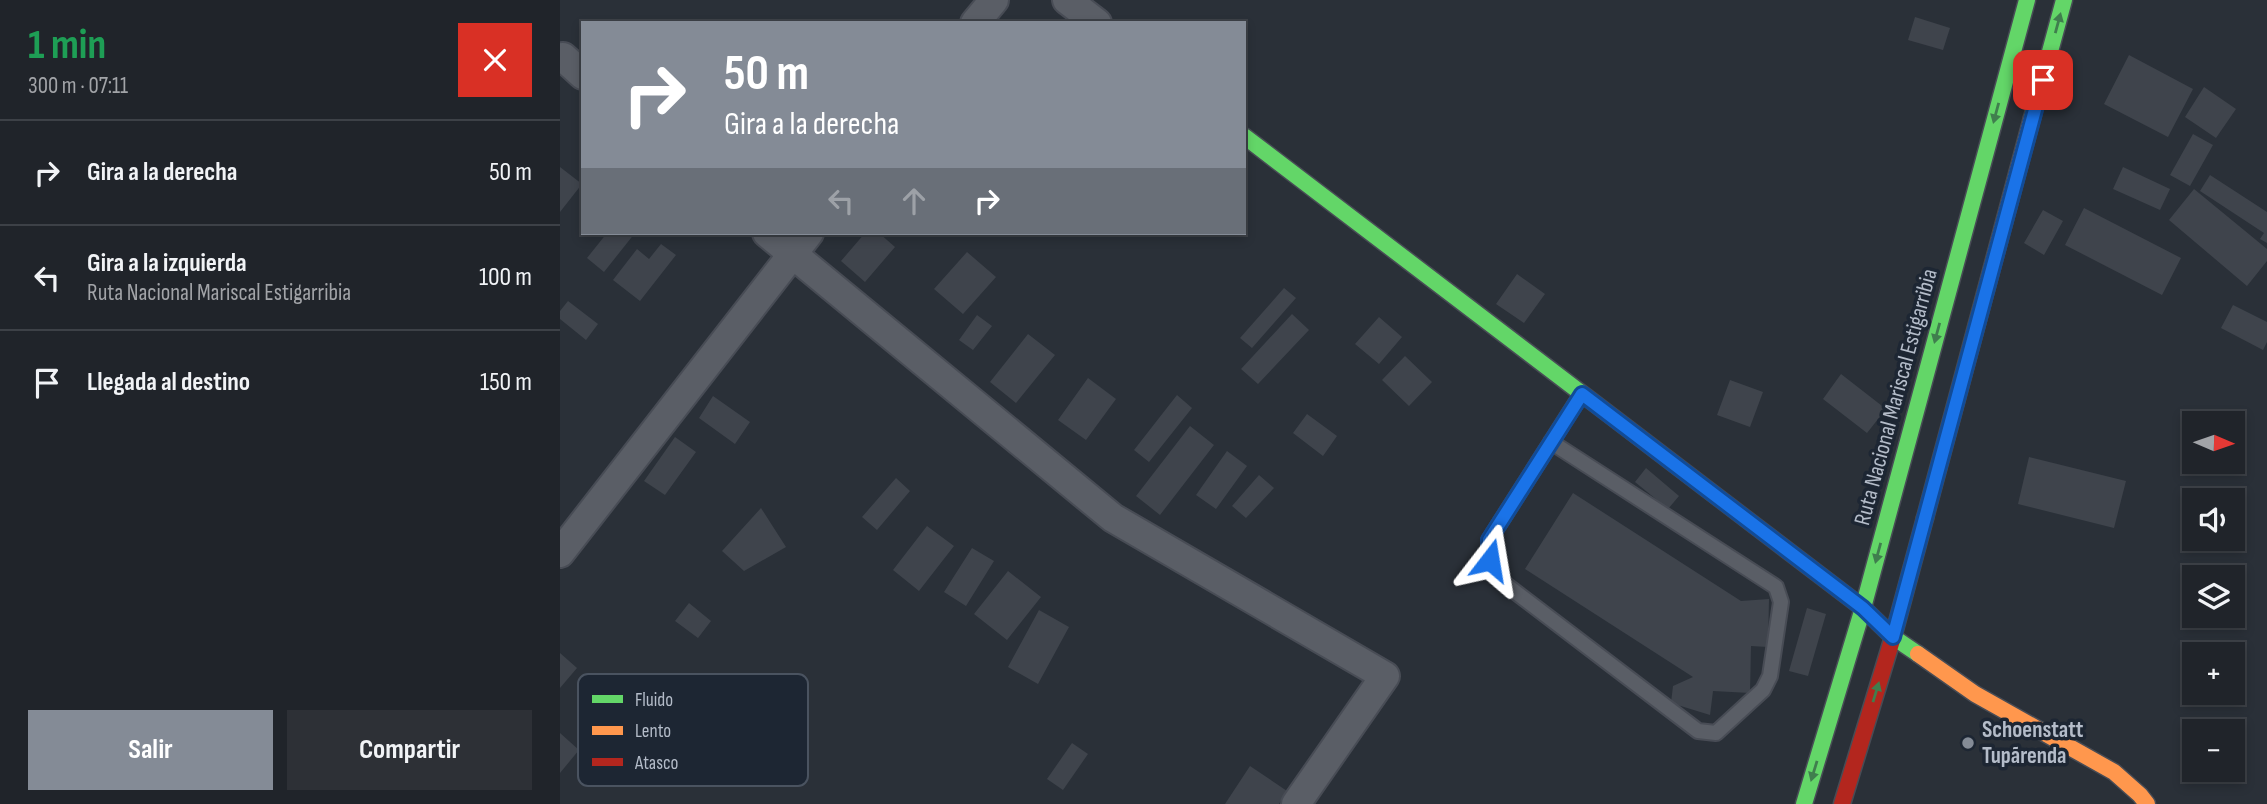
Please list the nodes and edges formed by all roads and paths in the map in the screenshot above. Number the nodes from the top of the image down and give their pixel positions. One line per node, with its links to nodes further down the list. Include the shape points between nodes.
1 (993, 0): 5 (street)
2 (1067, 0): 6 (street)
3 (2027, 0): 13 (main road, Ruta Nacional Mariscal Estigarribia, one-way to 13)
4 (2064, 0): 14 (main road, one-way to 4)
5 (977, 21)
6 (1094, 21)
7 (1246, 137): 10 (main road)
8 (774, 235): 9 (street)
9 (800, 243): 12 (street); 15 (street, via 1113,518 1385,676)
10 (1582, 394): 11 (lane); 13 (main road)
11 (1551, 442): 11 (lane, via 1489,540 1490,560 1501,581 1698,731 1716,733 1763,690 1770,676 1781,602 1776,587)
12 (560, 553)
13 (1863, 608): 14 (main road); 16 (main road, Ruta Nacional Mariscal Estigarribia, one-way to 16)
14 (1893, 637): 17 (main road, one-way to 14); 18 (main road, via 1975,694 2114,772)
15 (1296, 804)
16 (1804, 804)
17 (1842, 804)
18 (2147, 804)

